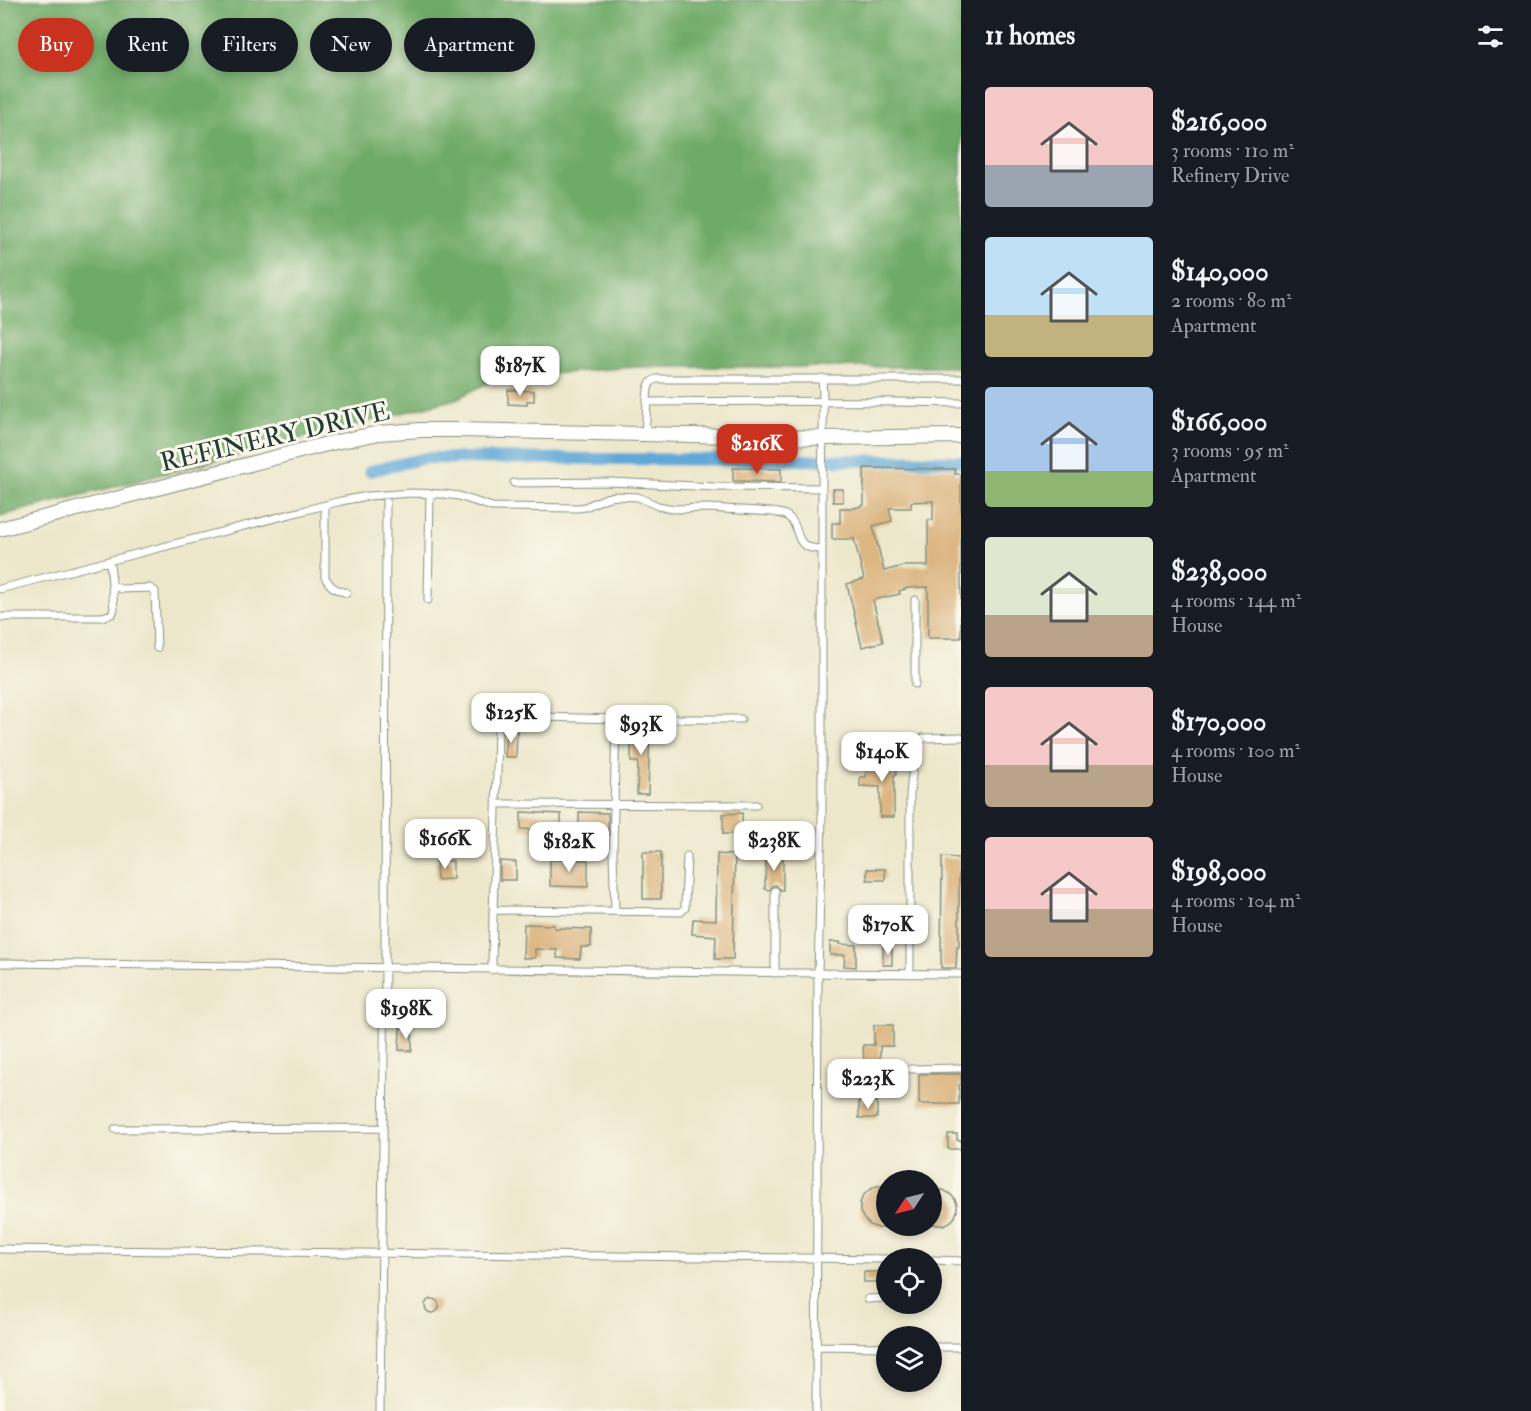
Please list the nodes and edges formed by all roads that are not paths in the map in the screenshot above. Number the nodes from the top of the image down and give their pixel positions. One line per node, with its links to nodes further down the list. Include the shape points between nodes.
1 (822, 378): 2 (lane); 3 (lane, via 657,379 649,384); 4 (lane)
2 (961, 379)
3 (647, 402): 4 (lane); 6 (lane)
4 (824, 403): 5 (lane); 8 (lane)
5 (961, 403)
6 (645, 435): 8 (street, REFINERY DRIVE); 14 (street, REFINERY DRIVE, via 455,430 379,433)
7 (961, 436): 8 (street, REFINERY DRIVE)
8 (824, 442): 10 (lane)
9 (514, 483): 10 (lane)
10 (822, 488): 15 (lane)
11 (430, 494): 12 (lane); 15 (lane, via 459,496 492,507 578,508 615,496 638,497 674,509 772,512 790,518 807,548); 20 (lane)
12 (386, 495): 13 (lane); 36 (lane)
13 (325, 505): 16 (lane); 19 (lane, via 324,577 335,589)
14 (0, 530)
15 (822, 549): 39 (lane)
16 (110, 561): 17 (lane); 18 (lane)
17 (112, 585): 22 (lane, via 113,612 108,616); 23 (lane, via 155,591)
18 (0, 589)
19 (347, 593)
20 (428, 600)
21 (915, 600): 24 (lane)
22 (0, 616)
23 (157, 648)
24 (915, 684)
25 (616, 719): 26 (lane); 28 (lane, via 502,717 498,721); 29 (lane)
26 (741, 719)
27 (961, 737): 40 (lane, via 923,738 915,746 910,794)
28 (497, 804): 29 (lane); 33 (lane)
29 (614, 804): 30 (lane); 34 (lane)
30 (756, 805)
31 (687, 856): 34 (lane, via 683,910)
32 (775, 891): 38 (lane)
33 (493, 910): 34 (lane); 37 (lane)
34 (615, 911)
35 (0, 963): 36 (lane)
36 (385, 968): 37 (lane); 44 (lane)
37 (492, 969): 38 (lane)
38 (775, 973): 39 (lane)
39 (818, 973): 40 (lane); 48 (lane)
40 (910, 974): 41 (lane)
41 (961, 974)
42 (961, 1068): 43 (lane)
43 (911, 1069)
44 (383, 1128): 45 (lane); 47 (lane)
45 (115, 1129)
46 (0, 1249): 47 (lane)
47 (382, 1254): 48 (lane); 58 (lane)
48 (817, 1258): 49 (lane); 54 (lane)
49 (876, 1260)
50 (942, 1260): 51 (lane)
51 (961, 1261)
52 (868, 1299): 53 (lane)
53 (876, 1299)
54 (817, 1346): 55 (lane); 59 (lane)
55 (876, 1347)
56 (942, 1347): 57 (lane)
57 (961, 1347)
58 (380, 1411)
59 (816, 1411)

